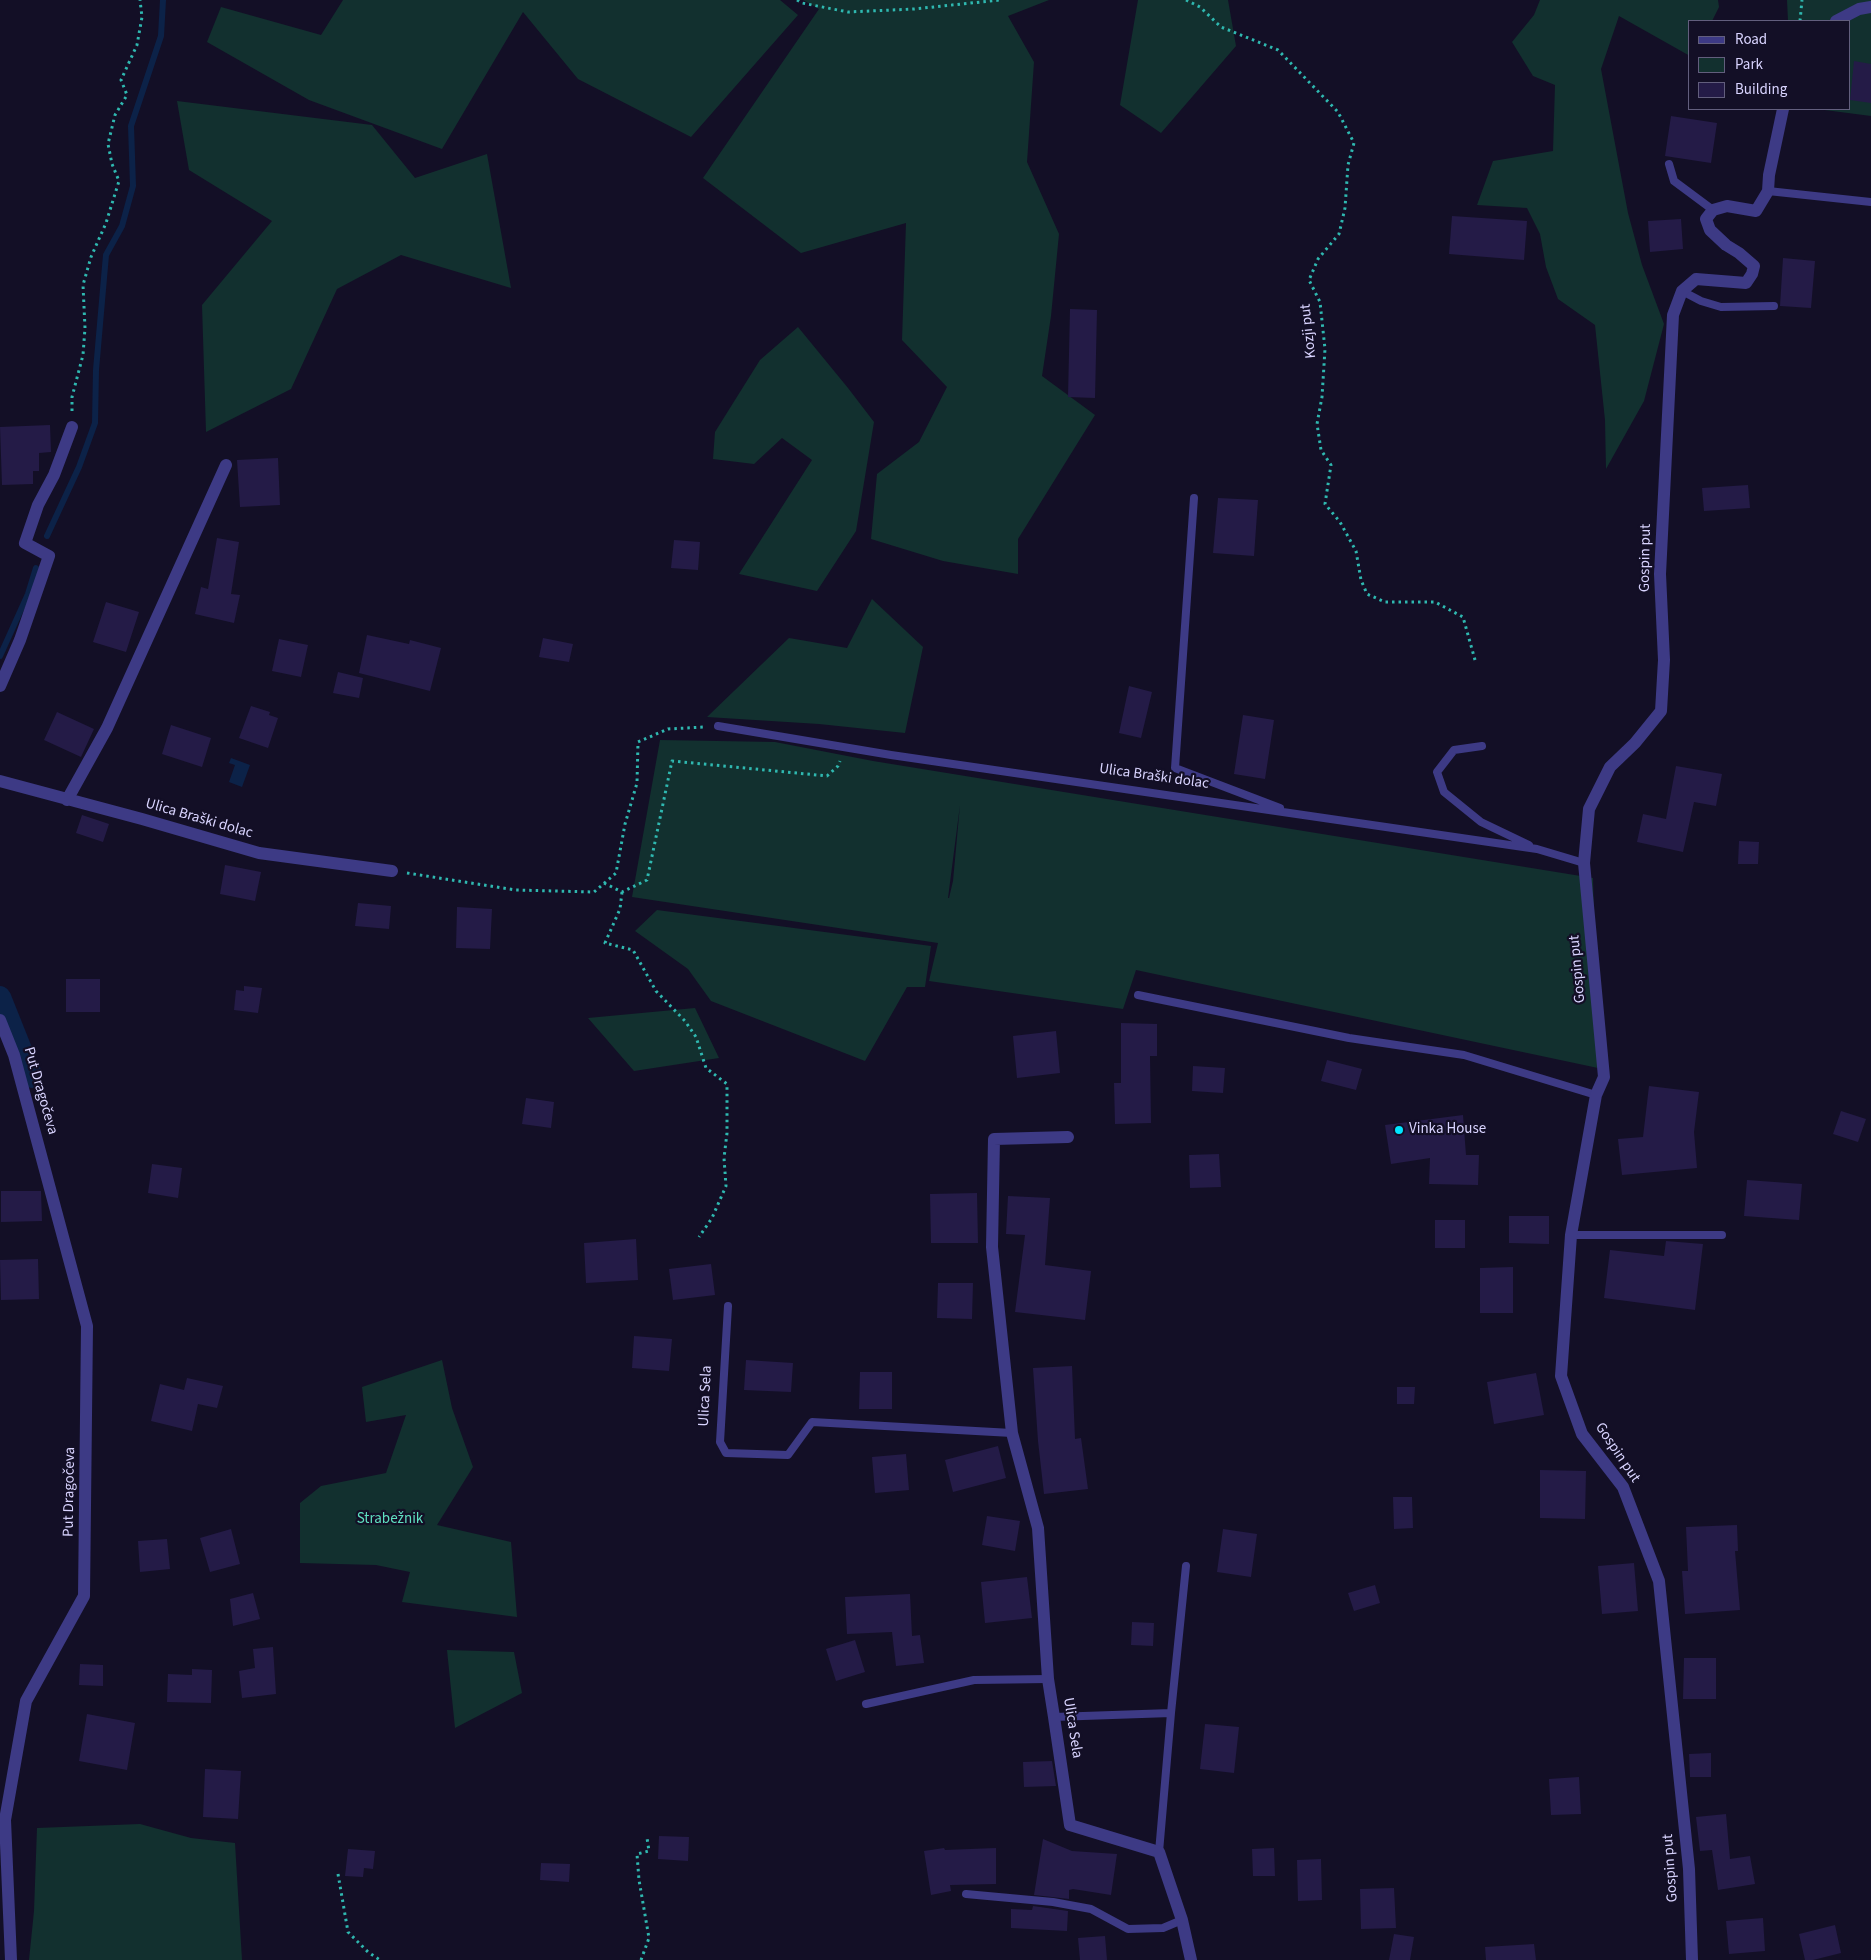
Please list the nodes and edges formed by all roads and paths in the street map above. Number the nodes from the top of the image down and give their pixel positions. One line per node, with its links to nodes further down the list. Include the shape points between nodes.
1 (140, 0): 16 (path, via 142,17 137,45 121,80 127,95 114,115 108,144 119,181 83,285 83,355 72,397)
2 (797, 0): 3 (path, via 848,12)
3 (1000, 0)
4 (1186, 0): 19 (path, Kozji put, via 1200,7 1221,27 1278,50 1338,112 1354,143 1339,234 1318,259 1309,280 1320,302 1325,349 1317,424 1321,450 1331,465 1325,504 1340,522 1356,551 1367,594 1385,602 1435,602 1464,617)
5 (1802, 0): 7 (path)
6 (1871, 7): 8 (street, via 1859,9)
7 (1800, 20)
8 (1838, 20)
9 (1784, 110): 11 (street)
10 (1669, 164): 13 (lane, via 1674,181)
11 (1768, 191): 12 (lane); 13 (street, via 1756,211 1727,206)
12 (1871, 202)
13 (1713, 210): 14 (street, via 1706,219 1710,230 1754,266 1752,274 1746,283 1696,279)
14 (1682, 290): 15 (lane, via 1721,307); 28 (street, Gospin put, via 1673,315 1664,489 1660,574 1664,660 1661,711 1610,767 1589,809)
15 (1774, 306)
16 (72, 427): 20 (street, via 25,543 50,556)
17 (226, 465): 25 (street, via 107,728)
18 (1194, 498): 26 (lane, via 1175,768)
19 (1475, 660)
20 (0, 686)
21 (718, 726): 23 (lane, Ulica Braški dolac); 30 (path, via 668,729 638,742 637,783 616,873)
22 (1482, 746): 27 (lane, via 1454,750 1437,772 1444,792 1481,822)
23 (846, 747): 26 (lane, Ulica Braški dolac); 31 (path, via 838,766 827,776 672,761 647,880)
24 (0, 781): 25 (street, Ulica Braški dolac)
25 (67, 800): 29 (street, Ulica Braški dolac, via 259,853)
26 (1294, 813): 27 (lane, Ulica Braški dolac)
27 (1537, 849): 28 (lane, Ulica Braški dolac)
28 (1584, 863): 34 (street, Gospin put, via 1604,1077)
29 (392, 871): 30 (path, via 516,890 594,892)
30 (604, 883): 31 (path)
31 (622, 892): 38 (path, via 620,909 604,943 633,950 656,991 696,1037 706,1068 727,1084 726,1186 712,1218)
32 (1138, 995): 34 (lane, via 1349,1038 1464,1055)
33 (0, 1020): 46 (street, Put Dragočeva, via 14,1055 87,1326 84,1596 26,1700)
34 (1596, 1095): 36 (street, Gospin put)
35 (1068, 1137): 40 (street, Ulica Sela, via 994,1139 992,1247)
36 (1571, 1235): 37 (lane); 56 (street, Gospin put, via 1560,1376 1582,1434 1623,1488 1660,1581 1689,1869)
37 (1722, 1235)
38 (699, 1236)
39 (728, 1306): 40 (lane, Ulica Sela, via 720,1442 726,1453 788,1455 812,1422)
40 (1012, 1433): 42 (street, Ulica Sela, via 1038,1528)
41 (1186, 1566): 44 (lane)
42 (1048, 1679): 43 (lane, via 974,1680); 45 (street, Ulica Sela)
43 (866, 1704)
44 (1171, 1713): 45 (lane); 48 (lane)
45 (1054, 1717): 48 (street, Ulica Sela, via 1070,1824)
46 (3, 1819): 52 (street, Put Dragočeva)
47 (647, 1838): 54 (path, via 649,1851 637,1854 649,1938)
48 (1159, 1852): 51 (street)
49 (338, 1874): 53 (path, via 348,1932)
50 (966, 1894): 51 (lane, via 1091,1909 1128,1928 1163,1928)
51 (1182, 1920): 55 (street)
52 (11, 1960)
53 (380, 1960)
54 (641, 1960)
55 (1191, 1960)
56 (1692, 1960)

